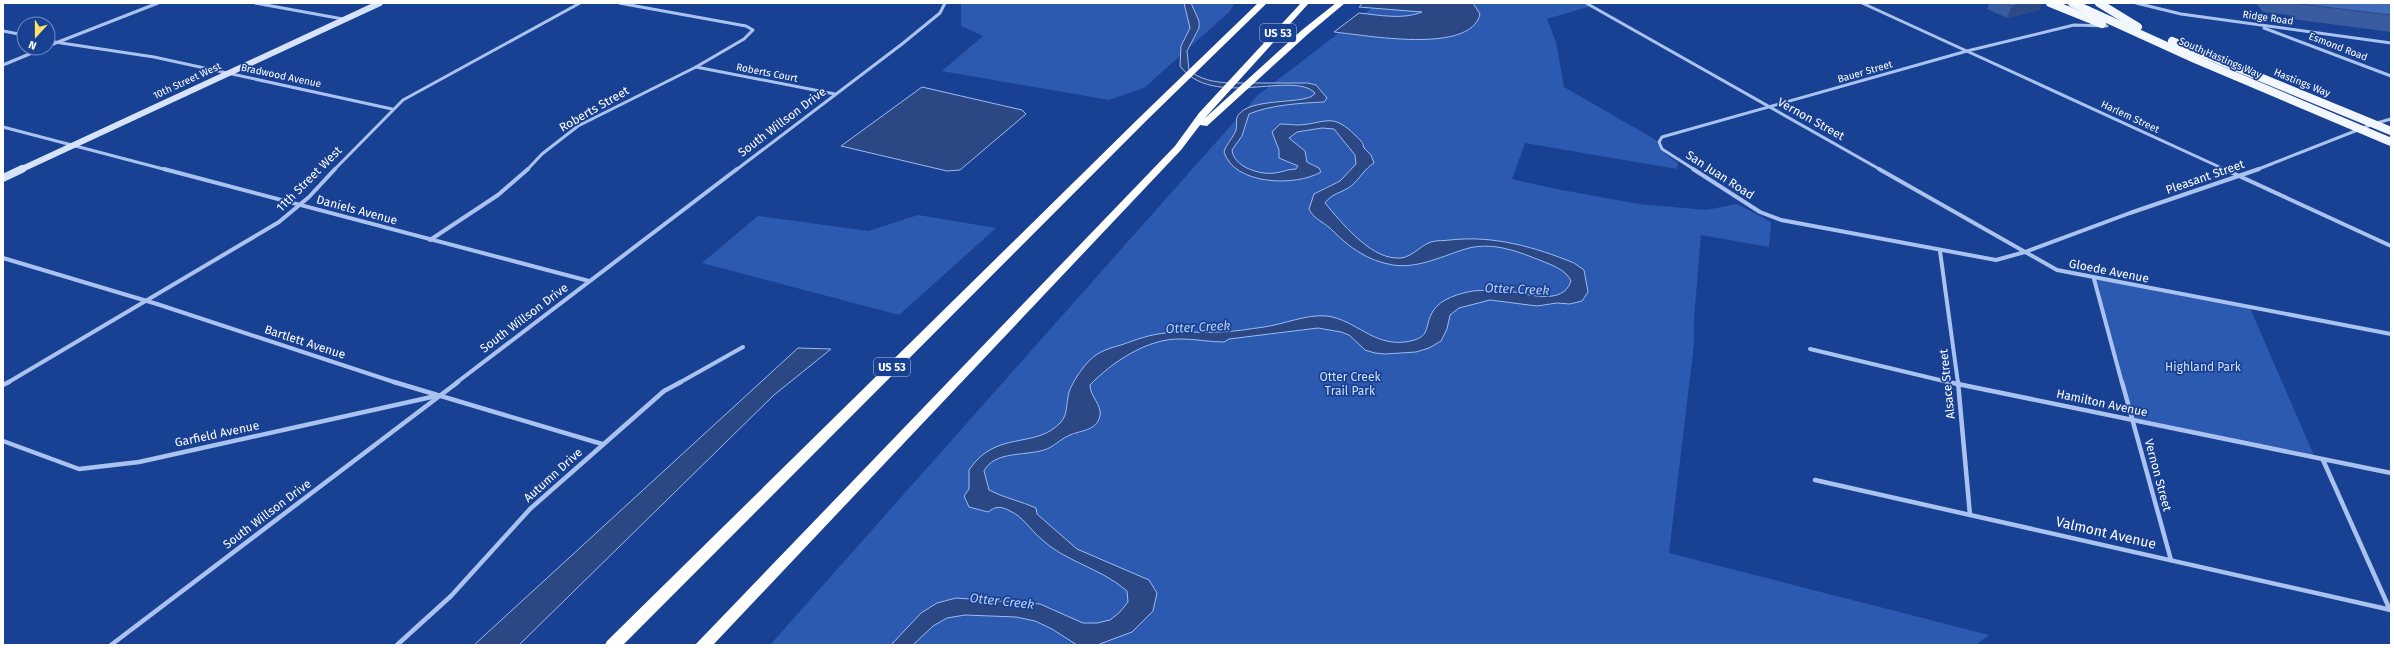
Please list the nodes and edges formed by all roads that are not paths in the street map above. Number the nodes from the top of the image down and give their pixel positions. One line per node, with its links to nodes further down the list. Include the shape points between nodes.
1 (158, 3): 26 (street)
2 (255, 3): 19 (street)
3 (380, 3): 19 (street, 10th Street West)
4 (580, 3): 38 (street, 11th Street West, via 418,91)
5 (619, 3): 33 (street, Roberts Street, via 746,26 753,30 744,39)
6 (945, 3): 36 (street, South Willson Drive, via 935,18)
7 (1253, 3): 28 (highway)
8 (1264, 3): 28 (highway, US 53)
9 (1305, 3): 39 (highway, US 53)
10 (1341, 3): 39 (highway)
11 (1586, 3): 37 (street, Vernon Street)
12 (1862, 3): 29 (street, Harlem Street)
13 (2050, 3): 18 (main road)
14 (2072, 3): 31 (main road, South Hastings Way)
15 (2084, 3): 23 (main road)
16 (2099, 3): 23 (main road)
17 (2136, 3): 21 (street, Ridge Road, via 2180,14)
18 (2065, 9): 20 (street, via 2075,19); 22 (main road)
19 (344, 20): 34 (street, 10th Street West)
20 (2074, 25): 22 (street, Bauer Street); 29 (street, Bauer Street)
21 (2257, 25): 27 (street, Ridge Road); 35 (street, Esmond Road)
22 (2107, 26): 31 (main road)
23 (2138, 27): 41 (main road, Hastings Way)
24 (3, 31): 25 (street)
25 (16, 34)
26 (58, 43): 34 (street, Bradwood Avenue, via 154,57)
27 (2391, 43)
28 (1220, 44): 76 (highway, US 53)
29 (1967, 51): 37 (street, Bauer Street); 48 (street, Harlem Street)
30 (24, 56): 32 (street)
31 (2195, 59): 43 (main road, South Hastings Way)
32 (3, 64)
33 (696, 67): 36 (street, Roberts Court); 51 (street, Roberts Street, via 578,126 542,154 498,195)
34 (229, 73): 38 (street, Bradwood Avenue); 47 (street, 10th Street West)
35 (2391, 76)
36 (835, 94): 57 (street, South Willson Drive)
37 (1769, 107): 45 (street, Bauer Street); 54 (street, Vernon Street)
38 (392, 109): 50 (street, 11th Street West)
39 (1206, 117): 77 (highway, US 53)
40 (2391, 119): 41 (street, Pleasant Street)
41 (2373, 124): 43 (street, Pleasant Street); 44 (main road, Hastings Way)
42 (3, 127): 47 (street, Daniels Avenue)
43 (2362, 129): 46 (main road); 48 (street, Pleasant Street)
44 (2391, 131)
45 (1662, 137): 53 (street, San Juan Road, via 1659,142 1662,149 1760,212 1781,220)
46 (2391, 142)
47 (75, 145): 49 (street, 10th Street West); 50 (street, Daniels Avenue)
48 (2239, 176): 52 (street, Harlem Street); 54 (street, Pleasant Street)
49 (3, 178)
50 (300, 205): 51 (street, Daniels Avenue); 58 (street, 11th Street West, via 279,222)
51 (430, 240): 57 (street, Daniels Avenue)
52 (2391, 246)
53 (1940, 250): 54 (street, via 1996,260); 62 (street, Alsace Street)
54 (2025, 252): 56 (street, Gloede Avenue, via 2057,270)
55 (3, 258): 58 (street, Bartlett Avenue)
56 (2094, 279): 59 (street, Gloede Avenue); 65 (street, Vernon Street)
57 (589, 281): 64 (street, South Willson Drive)
58 (148, 301): 63 (street, 11th Street West); 64 (street, Bartlett Avenue)
59 (2391, 334)
60 (743, 347): 67 (street, Autumn Drive, via 664,391)
61 (1810, 349): 62 (street, Hamilton Avenue)
62 (1958, 384): 65 (street, Hamilton Avenue); 71 (street, Alsace Street)
63 (3, 385)
64 (438, 396): 66 (street, Garfield Avenue, via 139,462 79,469); 67 (street, Bartlett Avenue); 74 (street, South Willson Drive)
65 (2133, 420): 68 (street, Hamilton Avenue); 72 (street, Vernon Street)
66 (3, 441)
67 (602, 444): 75 (street, Autumn Drive, via 530,509 450,596)
68 (2323, 460): 69 (street, Hamilton Avenue); 73 (street)
69 (2391, 473)
70 (1815, 480): 71 (street, Valmont Avenue)
71 (1970, 515): 72 (street, Valmont Avenue)
72 (2171, 560): 73 (street, Valmont Avenue)
73 (2391, 610)
74 (111, 645)
75 (397, 645)
76 (613, 645)
77 (703, 645)

